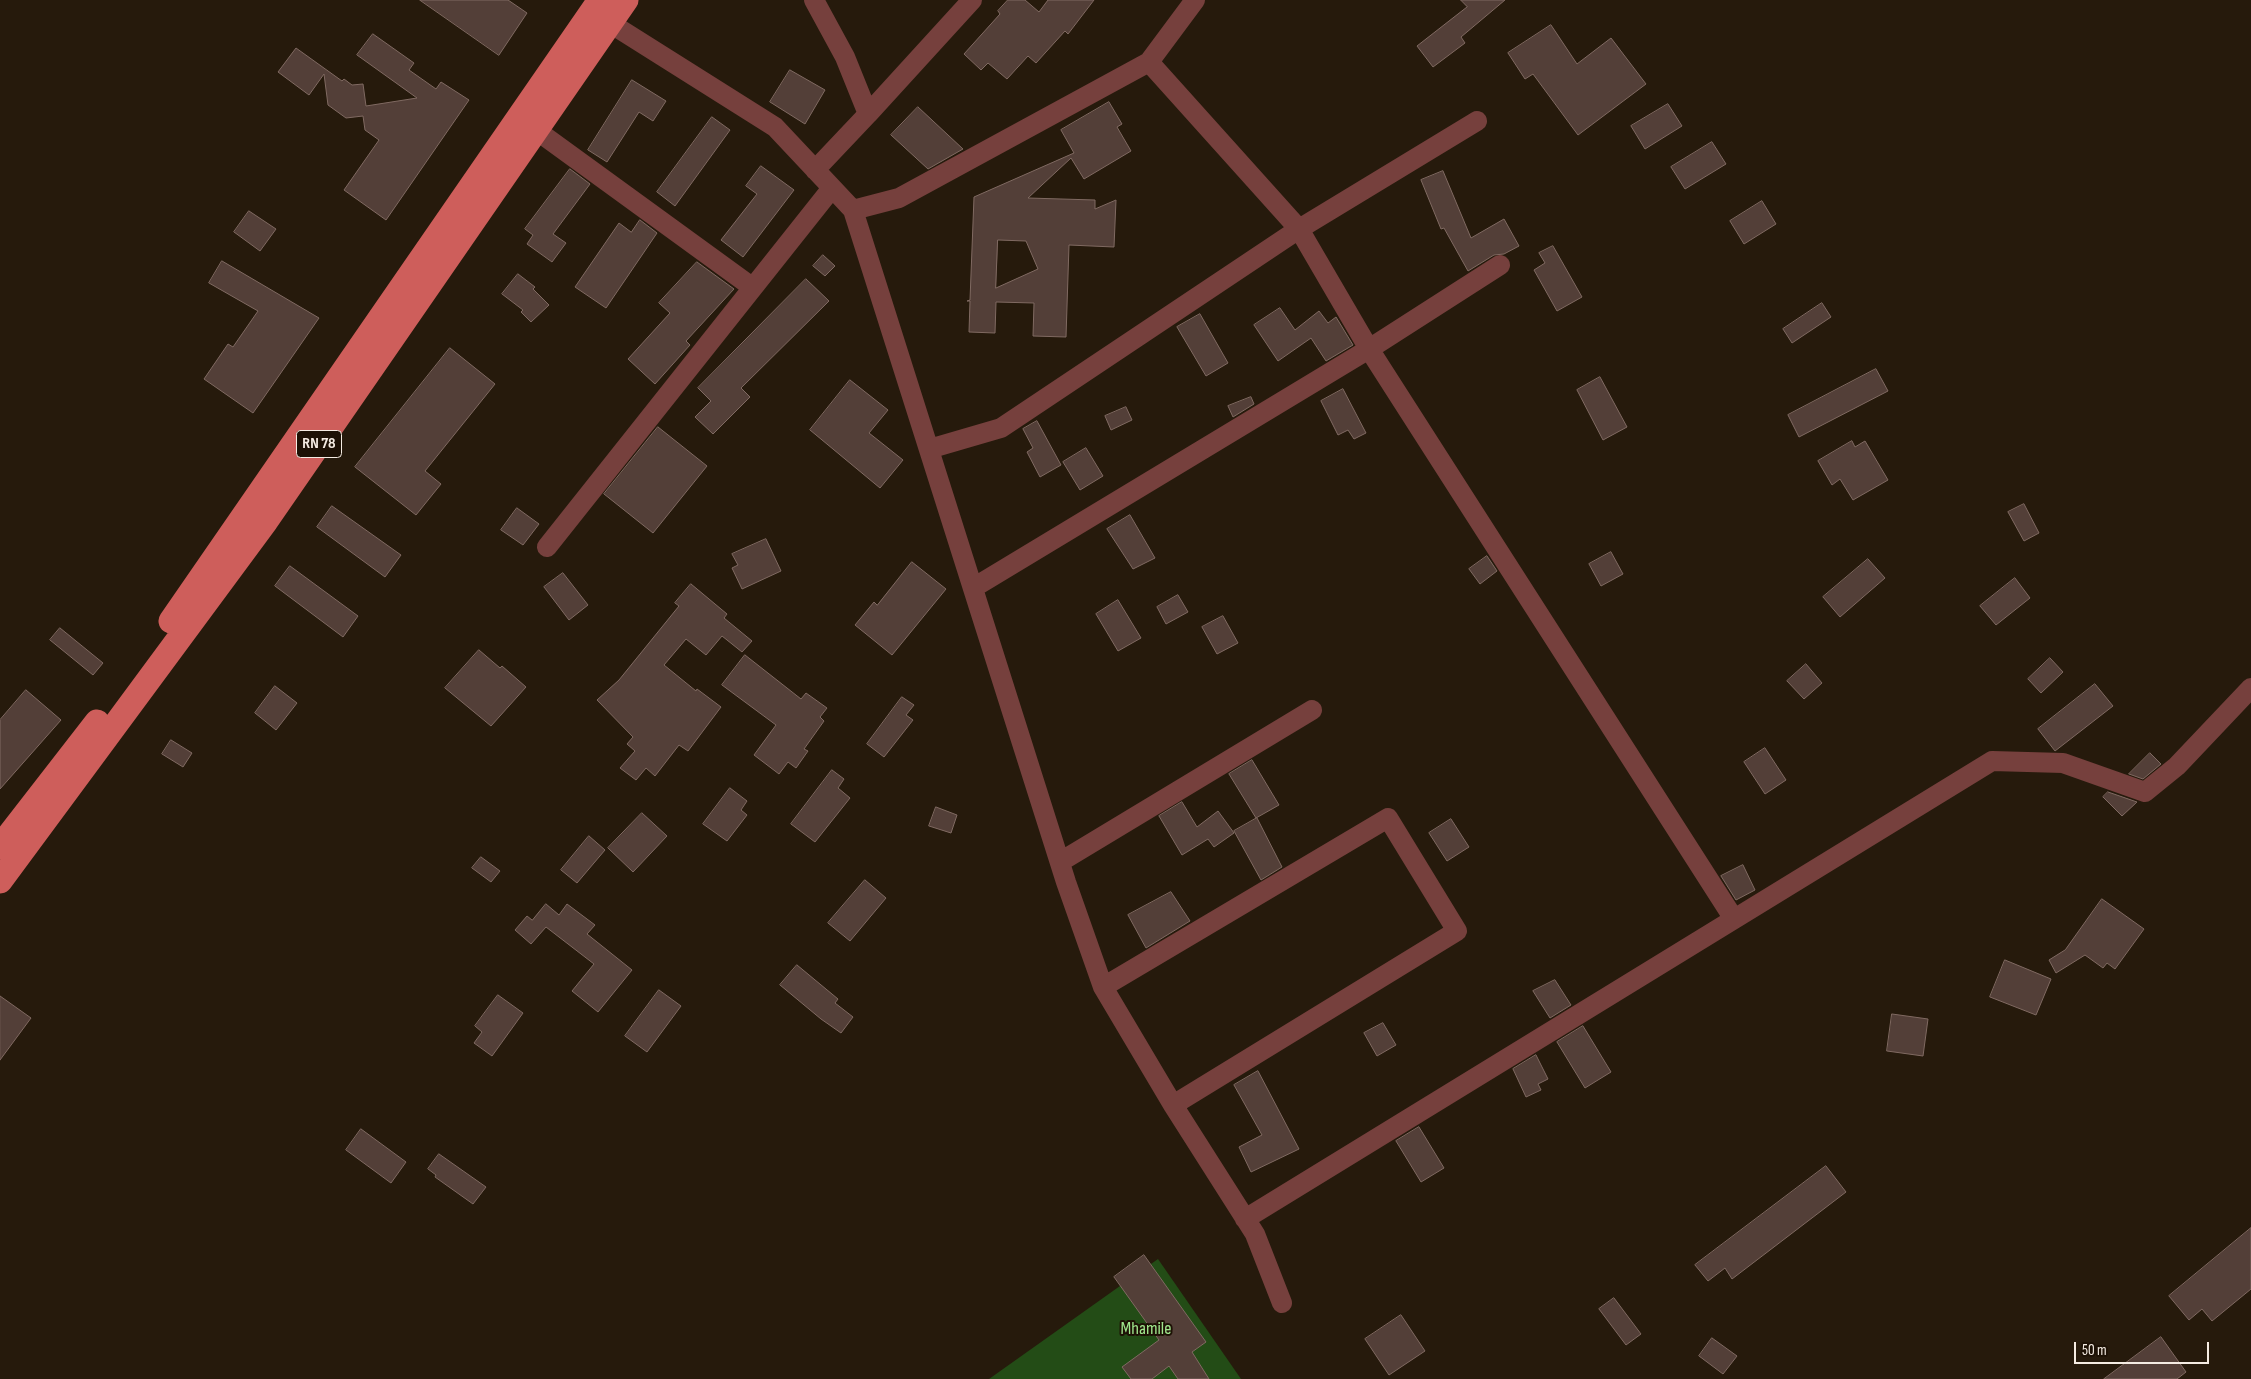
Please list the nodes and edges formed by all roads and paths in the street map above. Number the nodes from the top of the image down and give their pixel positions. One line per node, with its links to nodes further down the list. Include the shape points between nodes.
1 (600, 0): 23 (main road, RN 78, via 150,653)
2 (626, 0): 6 (main road, RN 78)
3 (814, 0): 8 (street, via 844,57)
4 (972, 0): 8 (street)
5 (1195, 0): 7 (street)
6 (610, 23): 10 (main road, RN 78); 11 (street, via 775,127)
7 (1149, 62): 13 (street, via 899,198); 14 (street)
8 (868, 114): 11 (street)
9 (1477, 121): 14 (street)
10 (536, 130): 16 (street); 25 (main road, RN 78, via 266,521)
11 (815, 170): 12 (street)
12 (832, 188): 13 (street); 16 (street)
13 (853, 210): 18 (street)
14 (1299, 229): 17 (street); 18 (street, via 1001,428)
15 (1500, 265): 17 (street)
16 (752, 287): 19 (street)
17 (1369, 349): 20 (street); 26 (street)
18 (929, 450): 20 (street)
19 (546, 547)
20 (973, 588): 24 (street)
21 (2251, 688): 26 (street, via 2176,766 2145,792 2064,763 1992,761)
22 (1312, 710): 24 (street)
23 (0, 847)
24 (1060, 862): 27 (street)
25 (0, 881)
26 (1734, 919): 29 (street)
27 (1103, 987): 28 (street); 28 (street, via 1388,818 1457,931)
28 (1173, 1105): 29 (street)
29 (1245, 1218): 30 (street, via 1255,1234)
30 (1282, 1303)

